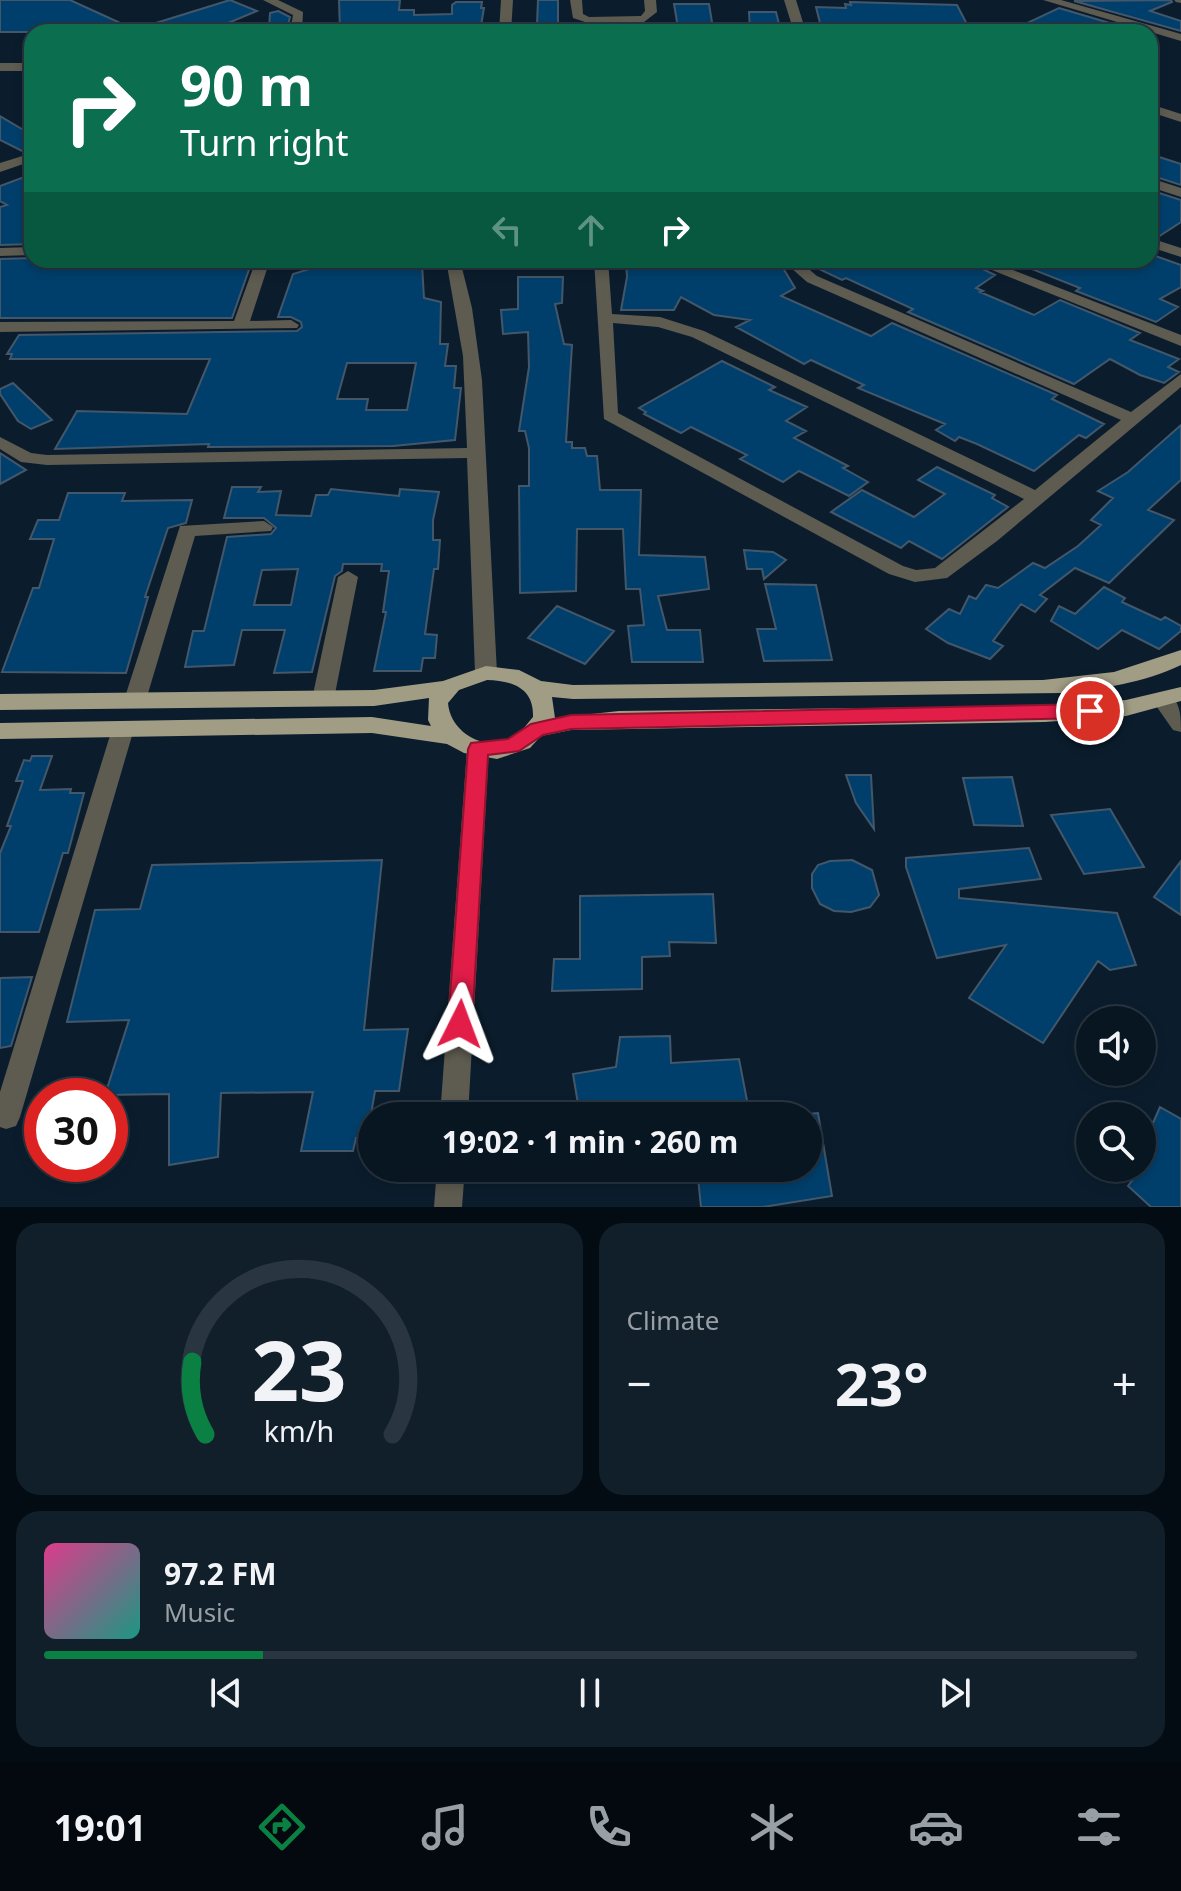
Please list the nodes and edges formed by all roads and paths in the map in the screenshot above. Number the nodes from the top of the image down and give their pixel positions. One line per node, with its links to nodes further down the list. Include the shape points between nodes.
1 (269, 0): 7 (street, via 299,14)
2 (507, 0): 8 (street)
3 (576, 0): 4 (street, via 577,16 588,20 644,19 651,12)
4 (650, 0)
5 (790, 0): 9 (street)
6 (1049, 0): 10 (street)
7 (297, 24)
8 (506, 24)
9 (798, 24)
10 (1132, 24)
11 (1158, 31): 12 (street)
12 (1181, 38)
13 (2, 65): 14 (street)
14 (24, 66)
15 (1158, 111): 16 (street)
16 (1181, 118)
17 (5, 164): 18 (street)
18 (24, 170)
19 (1158, 185): 20 (street)
20 (1181, 193)
21 (1158, 245): 24 (street)
22 (24, 251): 23 (street)
23 (0, 252)
24 (1181, 253)
25 (260, 268): 32 (street)
26 (455, 268): 38 (street, via 476,387)
27 (601, 268): 30 (street)
28 (799, 268): 36 (street, via 812,279)
29 (994, 268): 34 (street)
30 (603, 318): 39 (street, via 678,325); 39 (street, via 610,415 896,570 915,576 940,574)
31 (291, 325): 32 (street)
32 (240, 326): 33 (street)
33 (0, 327)
34 (1181, 341)
35 (1181, 379): 36 (street)
36 (1133, 419): 39 (street)
37 (0, 442): 38 (street, via 27,458 47,460)
38 (476, 453): 43 (street)
39 (1036, 498)
40 (264, 527): 48 (street, via 187,530)
41 (348, 577): 47 (street)
42 (1181, 657): 45 (main road, via 1116,680 1043,687 586,692)
43 (486, 673): 44 (main road); 45 (main road, via 515,675)
44 (448, 688): 47 (main road, via 407,696); 54 (main road, via 436,712)
45 (537, 688): 52 (main road, via 546,708)
46 (1172, 697): 50 (street); 52 (main road, via 1126,708 1045,714 619,719)
47 (323, 699): 48 (main road)
48 (135, 700): 49 (main road)
49 (0, 702)
50 (1181, 724)
51 (123, 729): 53 (main road); 54 (main road, via 372,725); 58 (street)
52 (538, 729): 55 (main road, via 512,746)
53 (0, 731)
54 (448, 736): 55 (main road)
55 (478, 749): 57 (street)
56 (0, 1088): 58 (street, via 6,1096)
57 (455, 1102)
58 (3, 1126)
59 (450, 1182): 60 (street)
60 (448, 1207)

